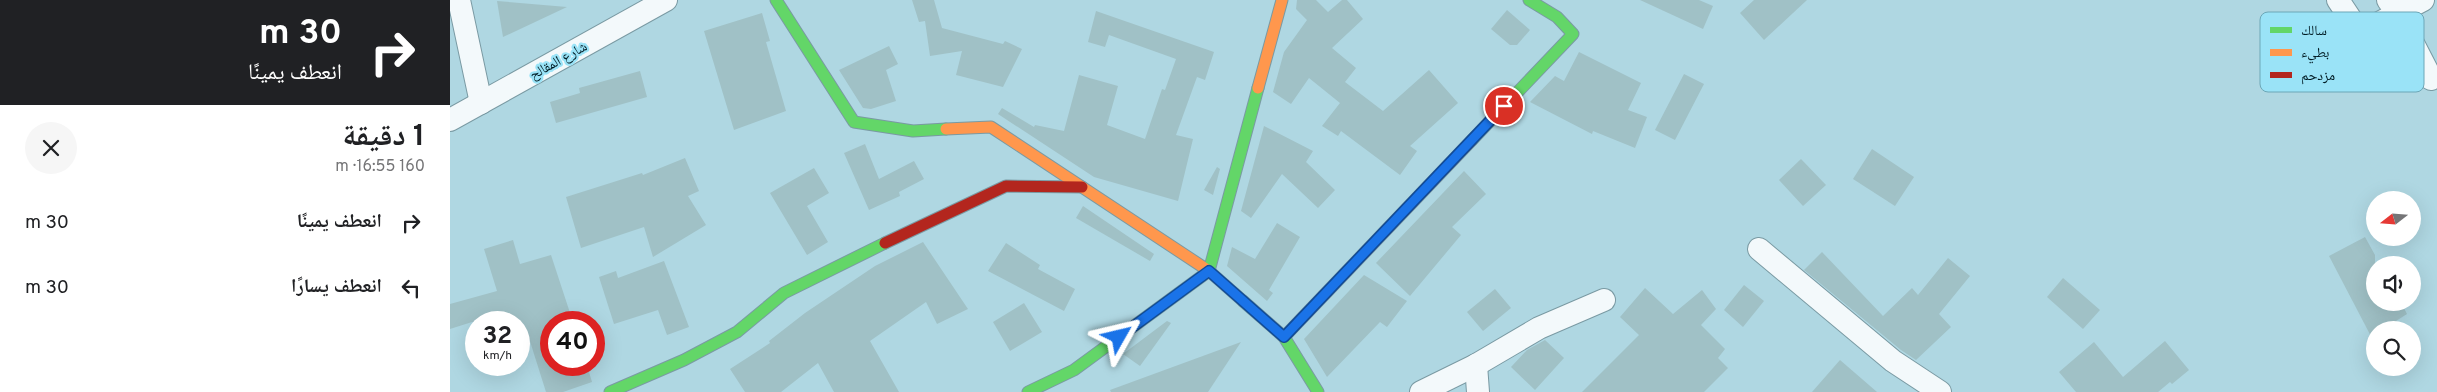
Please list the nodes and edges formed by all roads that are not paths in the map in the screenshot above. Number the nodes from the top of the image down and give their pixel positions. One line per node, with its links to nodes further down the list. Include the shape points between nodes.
1 (459, 0): 12 (street)
2 (666, 0): 12 (street, شارع المقالح)
3 (776, 0): 14 (street, via 854,122 913,132 991,127)
4 (1282, 0): 16 (street)
5 (1529, 0): 18 (street, via 1558,17 1572,34)
6 (2338, 0): 9 (street)
7 (2423, 0): 8 (street)
8 (2393, 7)
9 (2346, 12)
10 (2424, 64): 11 (street)
11 (2434, 83)
12 (481, 103): 13 (street, شارع المقالح)
13 (450, 120)
14 (1082, 187): 16 (street); 20 (street, via 1006,186 976,199 784,293 737,332 684,360)
15 (1759, 249): 25 (street, via 1893,361)
16 (1209, 271): 18 (street); 21 (street, via 1074,370)
17 (1604, 300): 19 (street, via 1539,328)
18 (1284, 337): 22 (street)
19 (1476, 365): 23 (street); 24 (street)
20 (613, 391)
21 (1028, 392)
22 (1318, 392)
23 (1421, 392)
24 (1478, 392)
25 (1940, 392)

